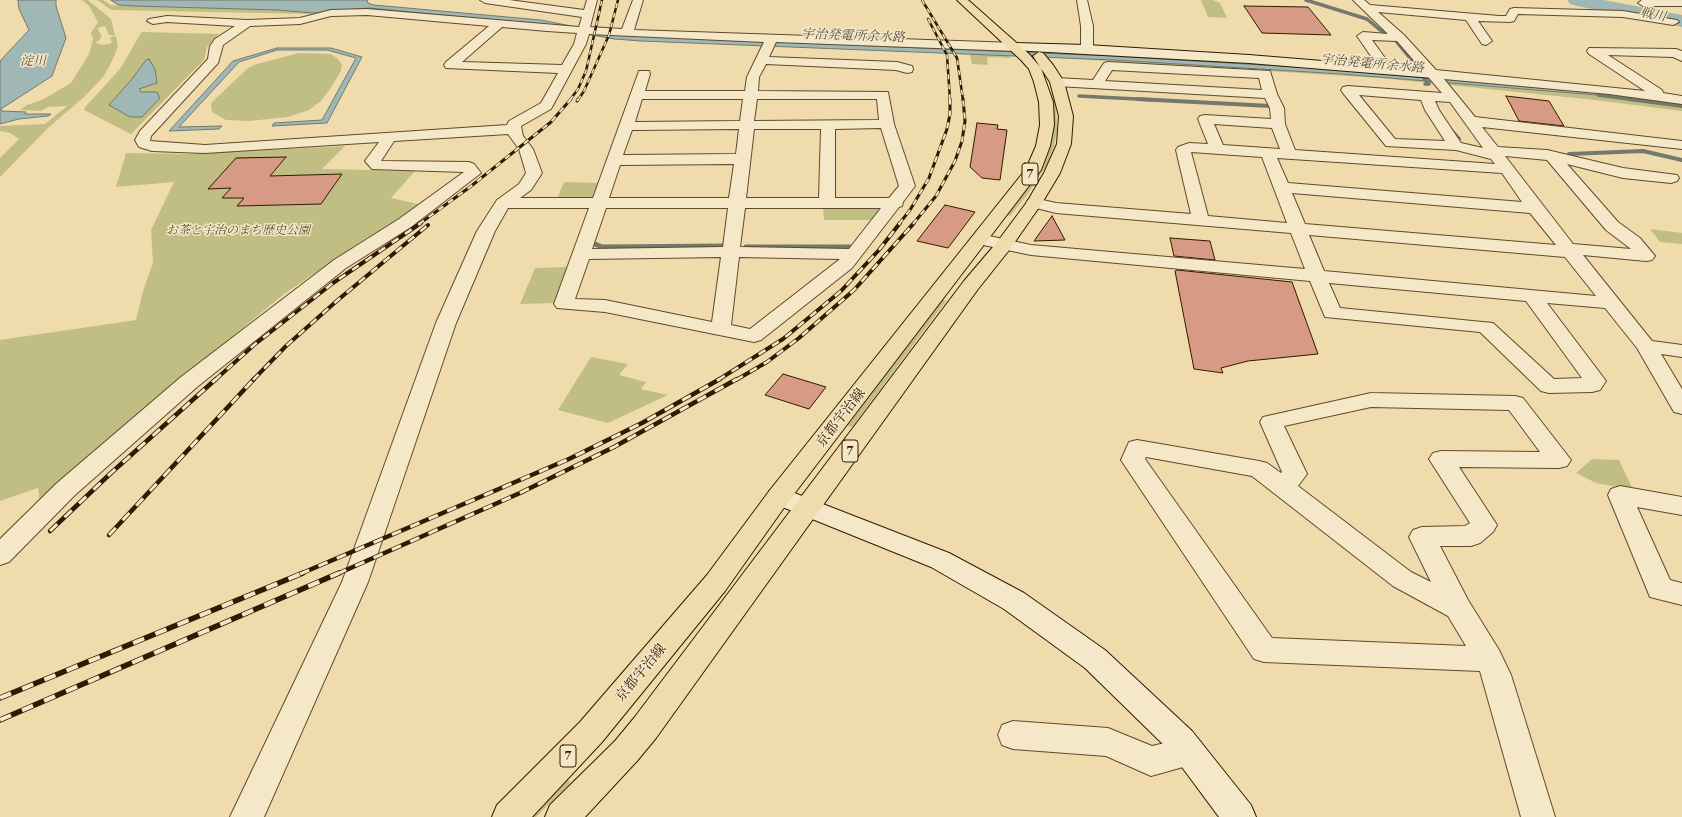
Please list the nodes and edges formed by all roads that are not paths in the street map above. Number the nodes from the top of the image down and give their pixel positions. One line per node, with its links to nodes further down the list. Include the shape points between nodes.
1 (485, 0): 12 (street)
2 (592, 0): 12 (street)
3 (638, 0): 20 (street, via 635,6)
4 (962, 0): 25 (main road, 京都宇治線 / 7)
5 (977, 0): 25 (main road, 京都宇治線 / 7)
6 (1082, 0): 24 (street, via 1087,26)
7 (1358, 0): 10 (street)
8 (1641, 1): 9 (street); 16 (street)
9 (1682, 3)
10 (1368, 8): 11 (street); 21 (street)
11 (1405, 12): 13 (street); 15 (street)
12 (588, 14): 19 (street)
13 (1470, 17): 16 (street, via 1510,19 1514,11 1623,14); 22 (street)
14 (154, 21): 17 (street, via 168,19)
15 (1414, 22)
16 (1674, 22)
17 (247, 23): 18 (street, via 300,21 344,11 429,16); 50 (street, via 219,42 214,60 144,134 144,144 152,147 205,149)
18 (499, 24): 19 (street); 27 (street, via 450,65)
19 (584, 30): 20 (street); 27 (street, via 580,44)
20 (635, 37): 23 (street)
21 (1395, 38): 29 (street, via 1363,36); 31 (street)
22 (1486, 41)
23 (767, 47): 25 (street); 28 (street); 38 (street, via 753,77)
24 (1087, 49): 25 (street); 29 (street)
25 (1028, 52): 32 (main road, 京都宇治線 / 7, via 1049,68); 72 (main road, 京都宇治線 / 7, via 1041,82 1046,102 1047,125 1043,146 1033,170)
26 (1682, 57): 35 (street, via 1676,53 1593,51)
27 (566, 69): 49 (street, via 546,106 514,124)
28 (907, 69)
29 (1387, 69): 31 (street)
30 (644, 74): 37 (street)
31 (1437, 79): 34 (street); 41 (street)
32 (1057, 82): 33 (street); 68 (main road, 京都宇治線 / 7, via 1066,116 1064,144 1052,173)
33 (1097, 84): 36 (street); 36 (street, via 1108,66 1265,74)
34 (1632, 93): 35 (street); 42 (street)
35 (1657, 93): 39 (street)
36 (1270, 94): 45 (street, via 1277,108)
37 (637, 95): 38 (street); 48 (street)
38 (751, 95): 44 (street, via 883,95); 46 (street)
39 (1682, 95)
40 (1427, 96): 41 (street); 52 (street, via 1432,110); 52 (street, via 1348,90 1391,143)
41 (1454, 98): 43 (street)
42 (1682, 100)
43 (1470, 121): 51 (street); 55 (street)
44 (887, 124): 47 (street); 67 (street, via 907,186)
45 (1278, 124): 53 (street, via 1205,119); 56 (street)
46 (747, 125): 47 (street); 48 (street); 58 (street)
47 (828, 125): 66 (street)
48 (627, 126): 59 (street)
49 (513, 129): 50 (street); 63 (street, via 526,149 534,174 525,187)
50 (390, 137): 89 (street, via 374,161 377,166 469,167 473,173 405,223 340,264 189,382 66,489)
51 (1682, 145)
52 (1456, 146): 55 (street)
53 (1217, 149): 54 (street); 70 (street, via 1189,147 1183,150)
54 (1268, 153): 56 (street); 62 (street)
55 (1493, 153): 57 (street); 60 (street)
56 (1289, 154): 60 (street)
57 (1552, 156): 61 (street, via 1623,172); 74 (street, via 1612,226 1634,242 1646,256)
58 (743, 159): 59 (street); 65 (street)
59 (614, 160): 64 (street)
60 (1506, 169): 69 (street)
61 (1670, 178)
62 (1283, 187): 69 (street); 71 (street)
63 (502, 203): 64 (street); 95 (street, via 486,231 446,323 355,582)
64 (600, 203): 65 (street); 76 (street)
65 (737, 203): 66 (street); 75 (street)
66 (827, 203): 67 (street)
67 (896, 203): 77 (street)
68 (1034, 203): 70 (street, via 1056,208); 73 (main road, 京都宇治線 / 7)
69 (1535, 208): 74 (street)
70 (1201, 220): 71 (street)
71 (1299, 229): 74 (street); 78 (street)
72 (980, 239): 73 (street); 86 (main road, 京都宇治線 / 7)
73 (1004, 245): 78 (street, via 1031,250); 88 (main road, 京都宇治線 / 7, via 971,285)
74 (1571, 251): 80 (street)
75 (731, 252): 76 (street); 77 (street); 81 (street)
76 (582, 254): 81 (street, via 564,304 605,306)
77 (854, 254): 81 (street, via 846,264 754,336)
78 (1318, 276): 79 (street); 79 (street, via 1332,313 1486,327 1549,386 1592,384 1595,381)
79 (1532, 296): 80 (street)
80 (1613, 303): 82 (street)
81 (721, 328)
82 (1646, 346): 83 (street); 84 (street)
83 (1682, 351)
84 (1682, 407)
85 (1282, 487): 91 (street, via 1402,579); 91 (street, via 1295,474 1271,422 1371,400 1515,404 1559,460 1441,459 1484,525 1471,536 1422,537); 92 (street, via 1259,469 1137,448 1133,460 1264,650)
86 (778, 496): 88 (street); 96 (main road, 京都宇治線 / 7, via 716,582 591,732)
87 (1682, 506): 90 (street, via 1620,495 1660,589)
88 (809, 507): 94 (street, via 940,560 1014,601 1095,659); 97 (main road, 京都宇治線 / 7, via 630,746)
89 (0, 554)
90 (1682, 594)
91 (1458, 608): 92 (street)
92 (1489, 659): 99 (street)
93 (1013, 735): 94 (street, via 1108,742 1152,761)
94 (1190, 752): 98 (street)
95 (247, 817)
96 (509, 817)
97 (562, 817)
98 (1239, 817)
99 (1538, 817)

